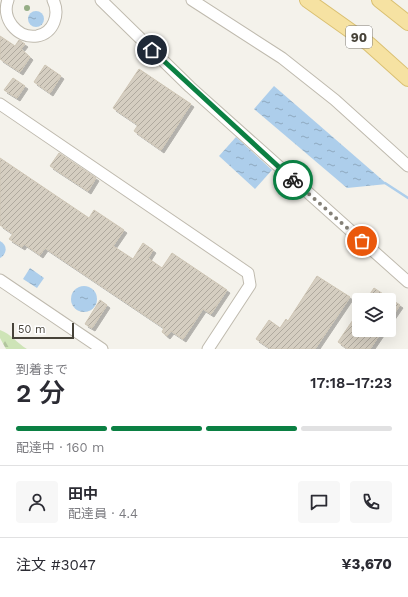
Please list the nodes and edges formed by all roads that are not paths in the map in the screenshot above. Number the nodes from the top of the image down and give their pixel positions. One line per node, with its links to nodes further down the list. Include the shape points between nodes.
1 (8, 0): 9 (street, via 6,16)
2 (53, 0): 9 (street, via 57,12 46,33 29,35)
3 (101, 0): 14 (street, via 190,87)
4 (192, 0): 12 (street, via 282,58 335,100)
5 (307, 0): 10 (main road, 90, via 369,44)
6 (379, 0): 8 (main road)
7 (0, 21): 9 (street)
8 (408, 23)
9 (14, 28)
10 (408, 79)
11 (0, 104): 16 (street, via 248,273 250,285)
12 (408, 166)
13 (0, 280): 15 (street)
14 (408, 282)
15 (102, 349)
16 (208, 349)

